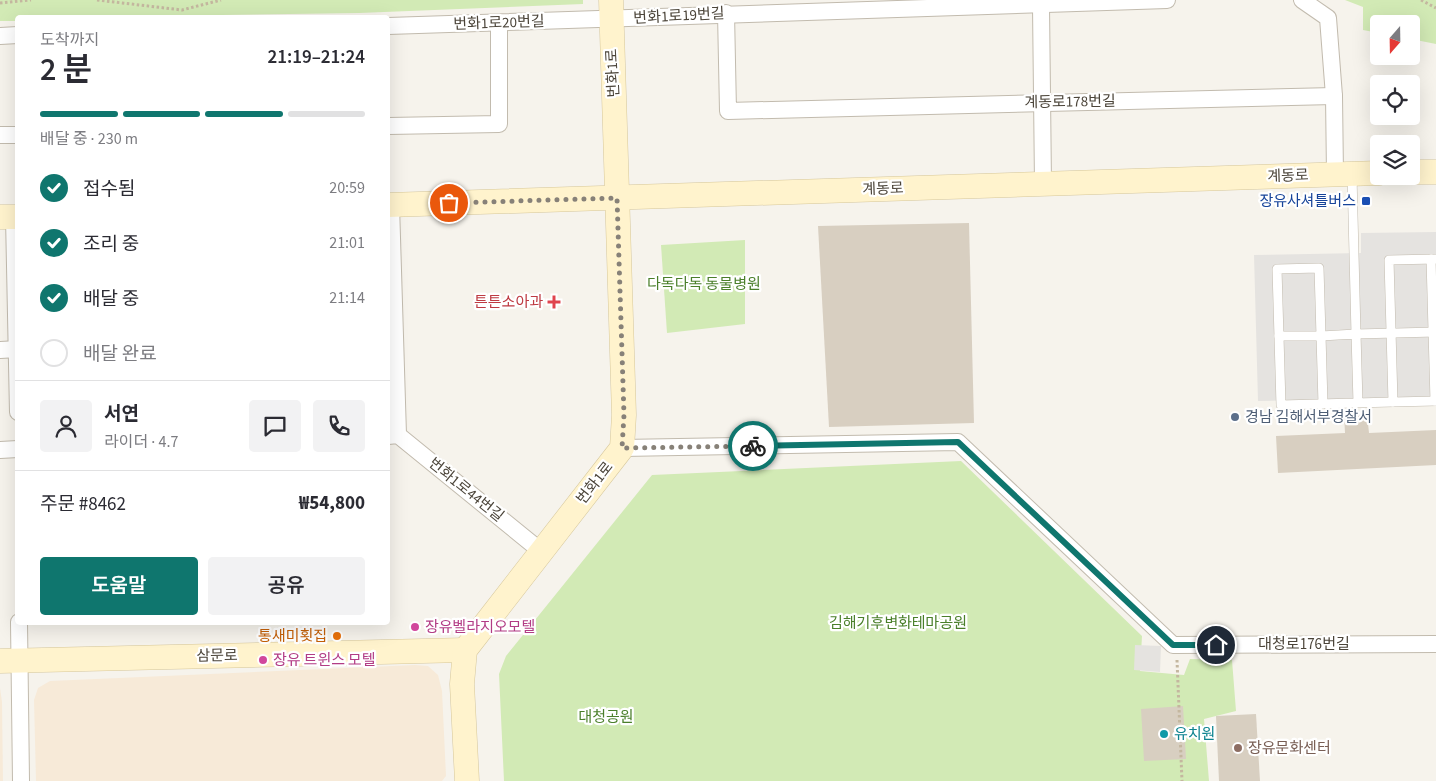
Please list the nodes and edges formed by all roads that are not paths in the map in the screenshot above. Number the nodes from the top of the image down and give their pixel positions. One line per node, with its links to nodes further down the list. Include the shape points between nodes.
1 (1167, 0): 3 (street, 번화1로19번길)
2 (1302, 0): 10 (street, via 1328,18)
3 (1041, 6): 5 (street, 번화1로19번길); 11 (street)
4 (611, 10): 5 (street, 번화1로19번길); 6 (street, 번화1로20번길); 20 (street, 번화1로)
5 (726, 13): 11 (street, 계동로178번길, via 728,111)
6 (499, 23): 7 (street, 번화1로20번길); 12 (street, via 499,124)
7 (390, 26)
8 (15, 35): 9 (street)
9 (0, 36)
10 (1334, 96): 11 (street, 계동로178번길); 18 (street)
11 (1041, 103): 19 (street)
12 (390, 126)
13 (0, 135): 14 (street)
14 (15, 135)
15 (1420, 172): 16 (street)
16 (1436, 172)
17 (1370, 174): 18 (street, 계동로)
18 (1344, 175): 19 (street, 계동로); 26 (lane)
19 (1043, 184): 20 (street, 계동로)
20 (617, 198): 21 (street, 계동로); 38 (street, 번화1로, via 624,415)
21 (390, 205)
22 (10, 217): 31 (street)
23 (390, 248): 28 (street)
24 (1434, 259): 25 (lane); 27 (lane, via 1389,260)
25 (1435, 332): 27 (lane); 33 (lane)
26 (1356, 334): 27 (lane); 30 (lane); 35 (lane)
27 (1391, 334): 34 (lane)
28 (392, 335): 37 (street)
29 (1279, 336): 30 (lane); 30 (lane, via 1277,269 1319,268); 36 (lane, via 1281,405)
30 (1321, 336): 36 (lane)
31 (11, 349): 32 (street)
32 (15, 385)
33 (1436, 401): 34 (lane)
34 (1393, 402): 35 (lane)
35 (1358, 403): 36 (lane)
36 (1323, 404)
37 (393, 435): 41 (street, 번화1로44번길)
38 (622, 448): 41 (street, 번화1로); 43 (street, 대청로176번길, via 958,442 1173,645)
39 (15, 449): 40 (street)
40 (0, 450)
41 (542, 552): 44 (street, 번화1로)
42 (17, 625): 45 (street)
43 (1436, 644)
44 (465, 650): 45 (street, 삼문로); 47 (street, via 462,684)
45 (10, 661): 46 (street)
46 (21, 781)
47 (467, 781)

